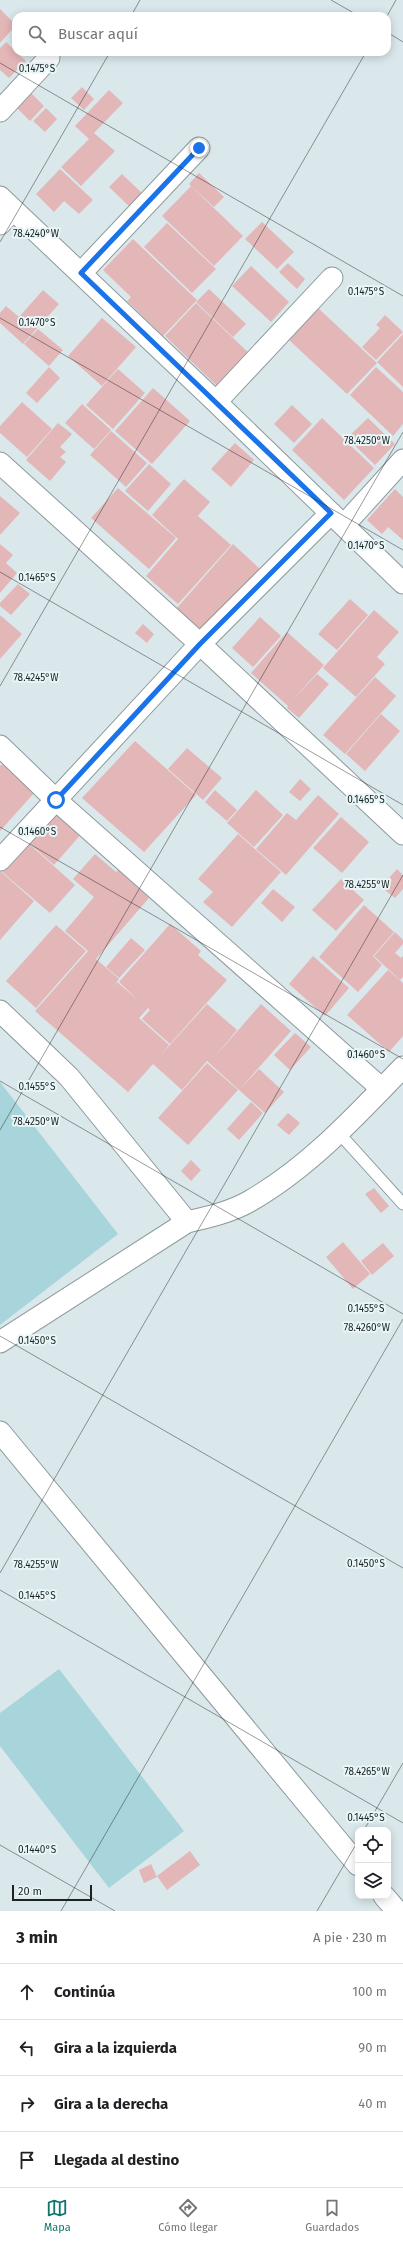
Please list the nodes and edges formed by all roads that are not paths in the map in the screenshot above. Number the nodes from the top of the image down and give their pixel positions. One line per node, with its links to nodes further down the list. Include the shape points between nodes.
1 (49, 58): 2 (street)
2 (0, 111)
3 (199, 148): 5 (street)
4 (4, 210): 5 (street)
5 (81, 273): 7 (street)
6 (332, 278): 7 (street)
7 (216, 402): 10 (street)
8 (403, 460): 10 (street)
9 (0, 463): 12 (street)
10 (338, 519): 11 (street); 12 (street)
11 (403, 584)
12 (200, 644): 14 (street); 15 (street)
13 (0, 746): 14 (street)
14 (56, 800): 16 (street); 19 (street)
15 (403, 834)
16 (0, 860)
17 (0, 1011): 22 (street, via 69,1077)
18 (403, 1066): 19 (street)
19 (382, 1089): 20 (street)
20 (338, 1132): 21 (lane); 22 (street, via 307,1161 250,1201 216,1216)
21 (403, 1204)
22 (187, 1222): 23 (street)
23 (0, 1342)
24 (0, 1432): 25 (street)
25 (356, 1863)
26 (387, 1899): 27 (street)
27 (397, 1911)

